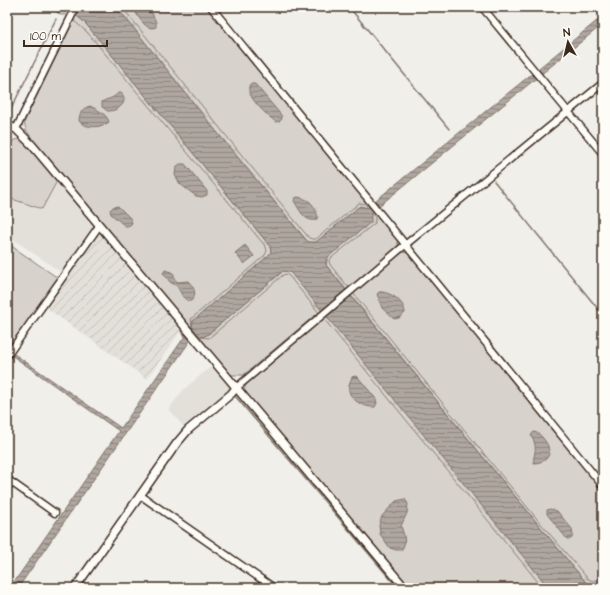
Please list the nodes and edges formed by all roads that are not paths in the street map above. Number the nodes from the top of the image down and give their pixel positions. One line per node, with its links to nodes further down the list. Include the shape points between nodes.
1 (76, 7): 7 (street)
2 (211, 7): 10 (street)
3 (482, 7): 5 (street)
4 (603, 83): 5 (street)
5 (568, 112): 8 (street); 10 (street)
6 (7, 125): 7 (street)
7 (16, 129): 9 (street)
8 (603, 154)
9 (99, 226): 11 (street); 12 (street)
10 (405, 245): 12 (street); 14 (street)
11 (7, 356)
12 (236, 388): 15 (street, via 177,442); 19 (street)
13 (7, 479): 16 (street)
14 (603, 486)
15 (140, 495): 17 (street); 18 (street)
16 (55, 513)
17 (75, 588)
18 (274, 588)
19 (405, 588)

